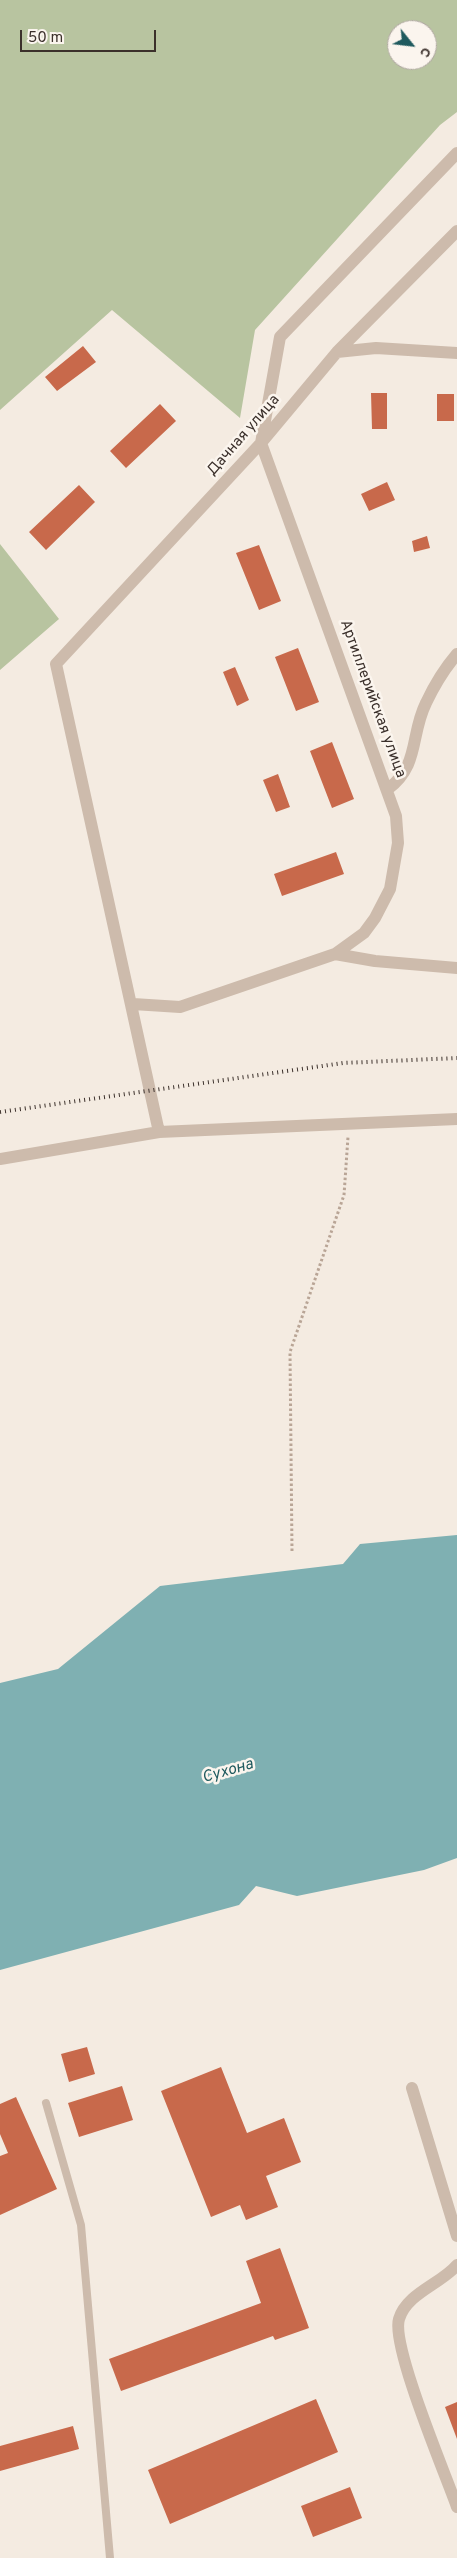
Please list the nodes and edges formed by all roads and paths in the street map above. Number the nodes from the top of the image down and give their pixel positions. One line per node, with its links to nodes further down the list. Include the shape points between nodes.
1 (457, 153): 5 (street, via 280,337)
2 (457, 231): 3 (street, Дачная улица)
3 (336, 352): 4 (street, via 376,348); 5 (street, Дачная улица)
4 (457, 353)
5 (261, 442): 7 (street, Артиллерийская улица); 10 (street, Дачная улица, via 56,664)
6 (457, 654): 7 (street, via 425,704 407,769 400,780)
7 (388, 789): 8 (street, Артиллерийская улица, via 396,816 398,843 390,889 364,932)
8 (336, 954): 9 (street, Артиллерийская улица); 10 (street, Артиллерийская улица, via 180,1007)
9 (457, 968)
10 (133, 1004): 13 (street)
11 (457, 1119): 12 (street)
12 (349, 1122): 13 (street); 15 (path, via 344,1195 290,1352)
13 (159, 1132): 14 (street)
14 (0, 1159)
15 (292, 1551)
16 (412, 2088): 18 (street)
17 (46, 2103): 21 (lane, via 81,2225)
18 (457, 2236)
19 (457, 2265): 20 (street, via 448,2276 423,2291 408,2305 400,2318 398,2337)
20 (457, 2507)
21 (110, 2558)

